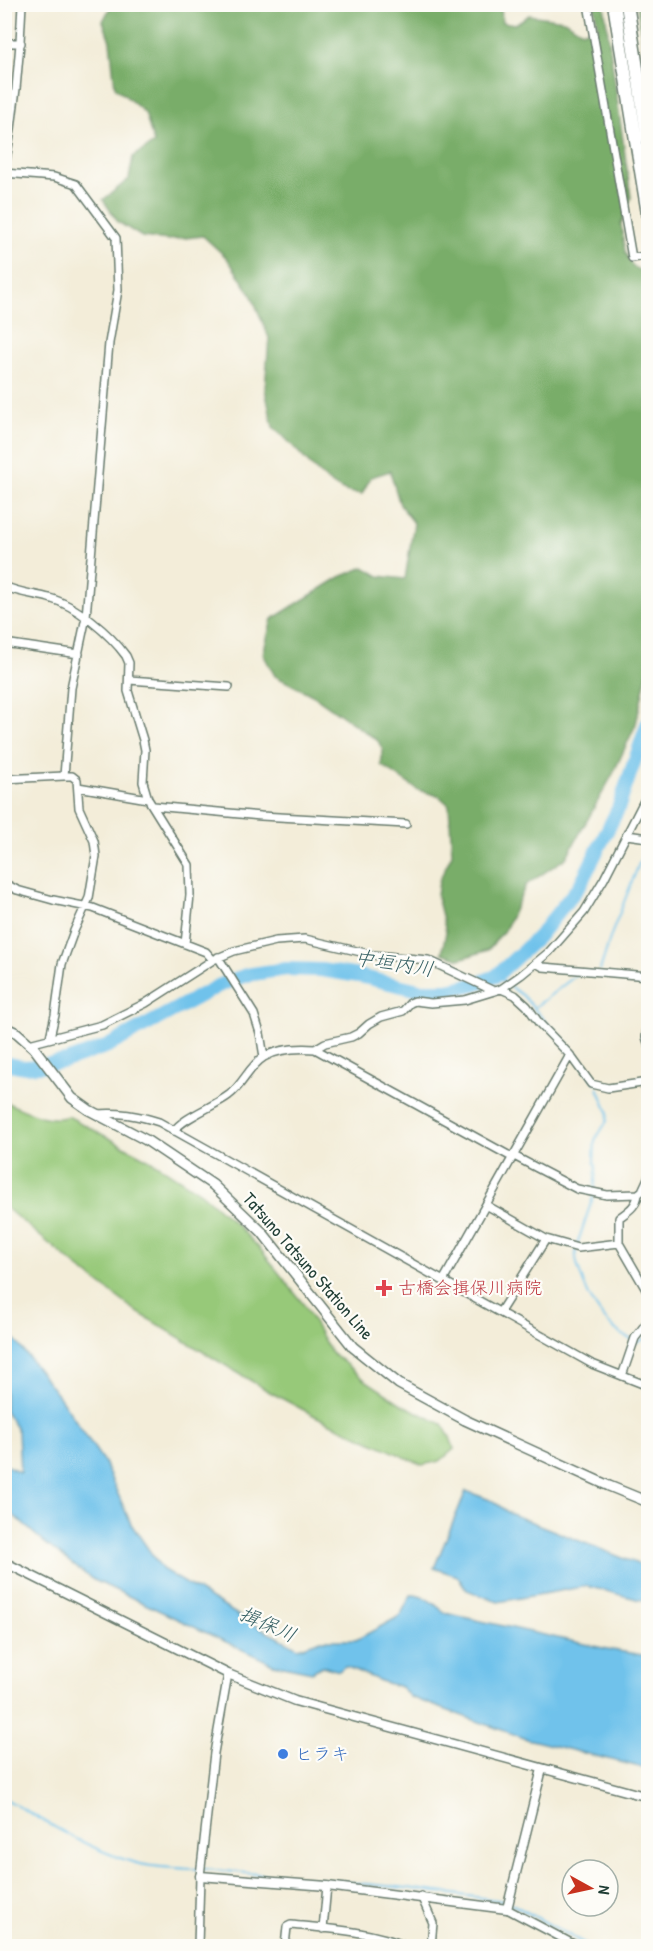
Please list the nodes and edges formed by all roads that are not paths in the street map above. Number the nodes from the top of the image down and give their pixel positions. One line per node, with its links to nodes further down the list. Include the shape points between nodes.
1 (22, 4): 6 (street)
2 (588, 4): 10 (street, via 632,258)
3 (614, 4): 9 (highway)
4 (627, 4): 7 (highway)
5 (4, 43): 6 (street)
6 (21, 43): 8 (street)
7 (648, 139)
8 (4, 173): 12 (street, via 54,177 76,184 116,238 117,290)
9 (648, 214)
10 (646, 256)
11 (4, 586): 12 (street, via 50,598)
12 (86, 617): 14 (street); 15 (street, via 126,656)
13 (4, 643): 14 (street)
14 (79, 654): 17 (street, via 71,688)
15 (129, 680): 16 (street); 21 (street, via 131,703 144,740 143,782)
16 (229, 687)
17 (64, 776): 18 (street); 19 (street, via 72,776)
18 (4, 779)
19 (78, 787): 21 (street); 27 (street, via 79,808 94,841 96,856)
20 (648, 793): 24 (street)
21 (148, 799): 22 (street)
22 (154, 806): 23 (street); 28 (street, via 189,865)
23 (406, 825)
24 (627, 835): 25 (street); 30 (street, via 584,912)
25 (648, 838)
26 (4, 883): 27 (street, via 16,890)
27 (87, 906): 28 (street); 35 (street, via 62,964)
28 (185, 944): 29 (street)
29 (217, 959): 32 (street, via 276,941 305,939 399,958 420,957); 35 (street, via 120,1017 90,1029); 40 (street, via 254,1014)
30 (536, 963): 31 (street); 32 (street)
31 (648, 976)
32 (495, 989): 38 (street, via 465,1000 415,1001 397,1014 381,1017 358,1034); 39 (street, via 515,995)
33 (648, 1021): 36 (street)
34 (4, 1027): 37 (main road, Tatsuno Tatsuno Station Line)
35 (50, 1037): 37 (street)
36 (648, 1043)
37 (31, 1046): 42 (main road, Tatsuno Tatsuno Station Line, via 72,1098)
38 (315, 1049): 40 (street, via 301,1048); 44 (street)
39 (570, 1055): 41 (street, via 591,1084 599,1087); 44 (street)
40 (264, 1057): 43 (street, via 231,1094)
41 (648, 1082)
42 (96, 1114): 43 (street, via 140,1116); 56 (main road, Tatsuno Tatsuno Station Line, via 146,1140 213,1185 262,1232 353,1347 399,1384 465,1420)
43 (174, 1131): 50 (street)
44 (512, 1156): 46 (street, via 577,1189 607,1195); 47 (street)
45 (648, 1178): 46 (street)
46 (638, 1194): 49 (street, via 633,1207 619,1218)
47 (486, 1205): 48 (street); 50 (street)
48 (546, 1239): 49 (street, via 576,1248); 52 (street)
49 (619, 1243): 51 (street)
50 (444, 1281): 52 (street)
51 (648, 1293)
52 (500, 1312): 54 (street, via 592,1364)
53 (648, 1321): 54 (street, via 634,1341)
54 (622, 1376): 55 (street)
55 (648, 1386)
56 (648, 1502)
57 (4, 1562): 58 (street)
58 (228, 1674): 59 (street, via 294,1701); 61 (street, via 214,1753)
59 (542, 1769): 60 (street); 64 (street)
60 (648, 1797)
61 (200, 1876): 62 (street); 67 (street)
62 (327, 1886): 63 (street); 65 (street)
63 (421, 1896): 64 (street); 71 (street, via 433,1923)
64 (507, 1909): 72 (street)
65 (323, 1929): 66 (street); 68 (street, via 291,1925 287,1927)
66 (367, 1935): 69 (street); 70 (street)
67 (198, 1947)
68 (285, 1947)
69 (366, 1947)
70 (406, 1947)
71 (431, 1947)
72 (577, 1947)

